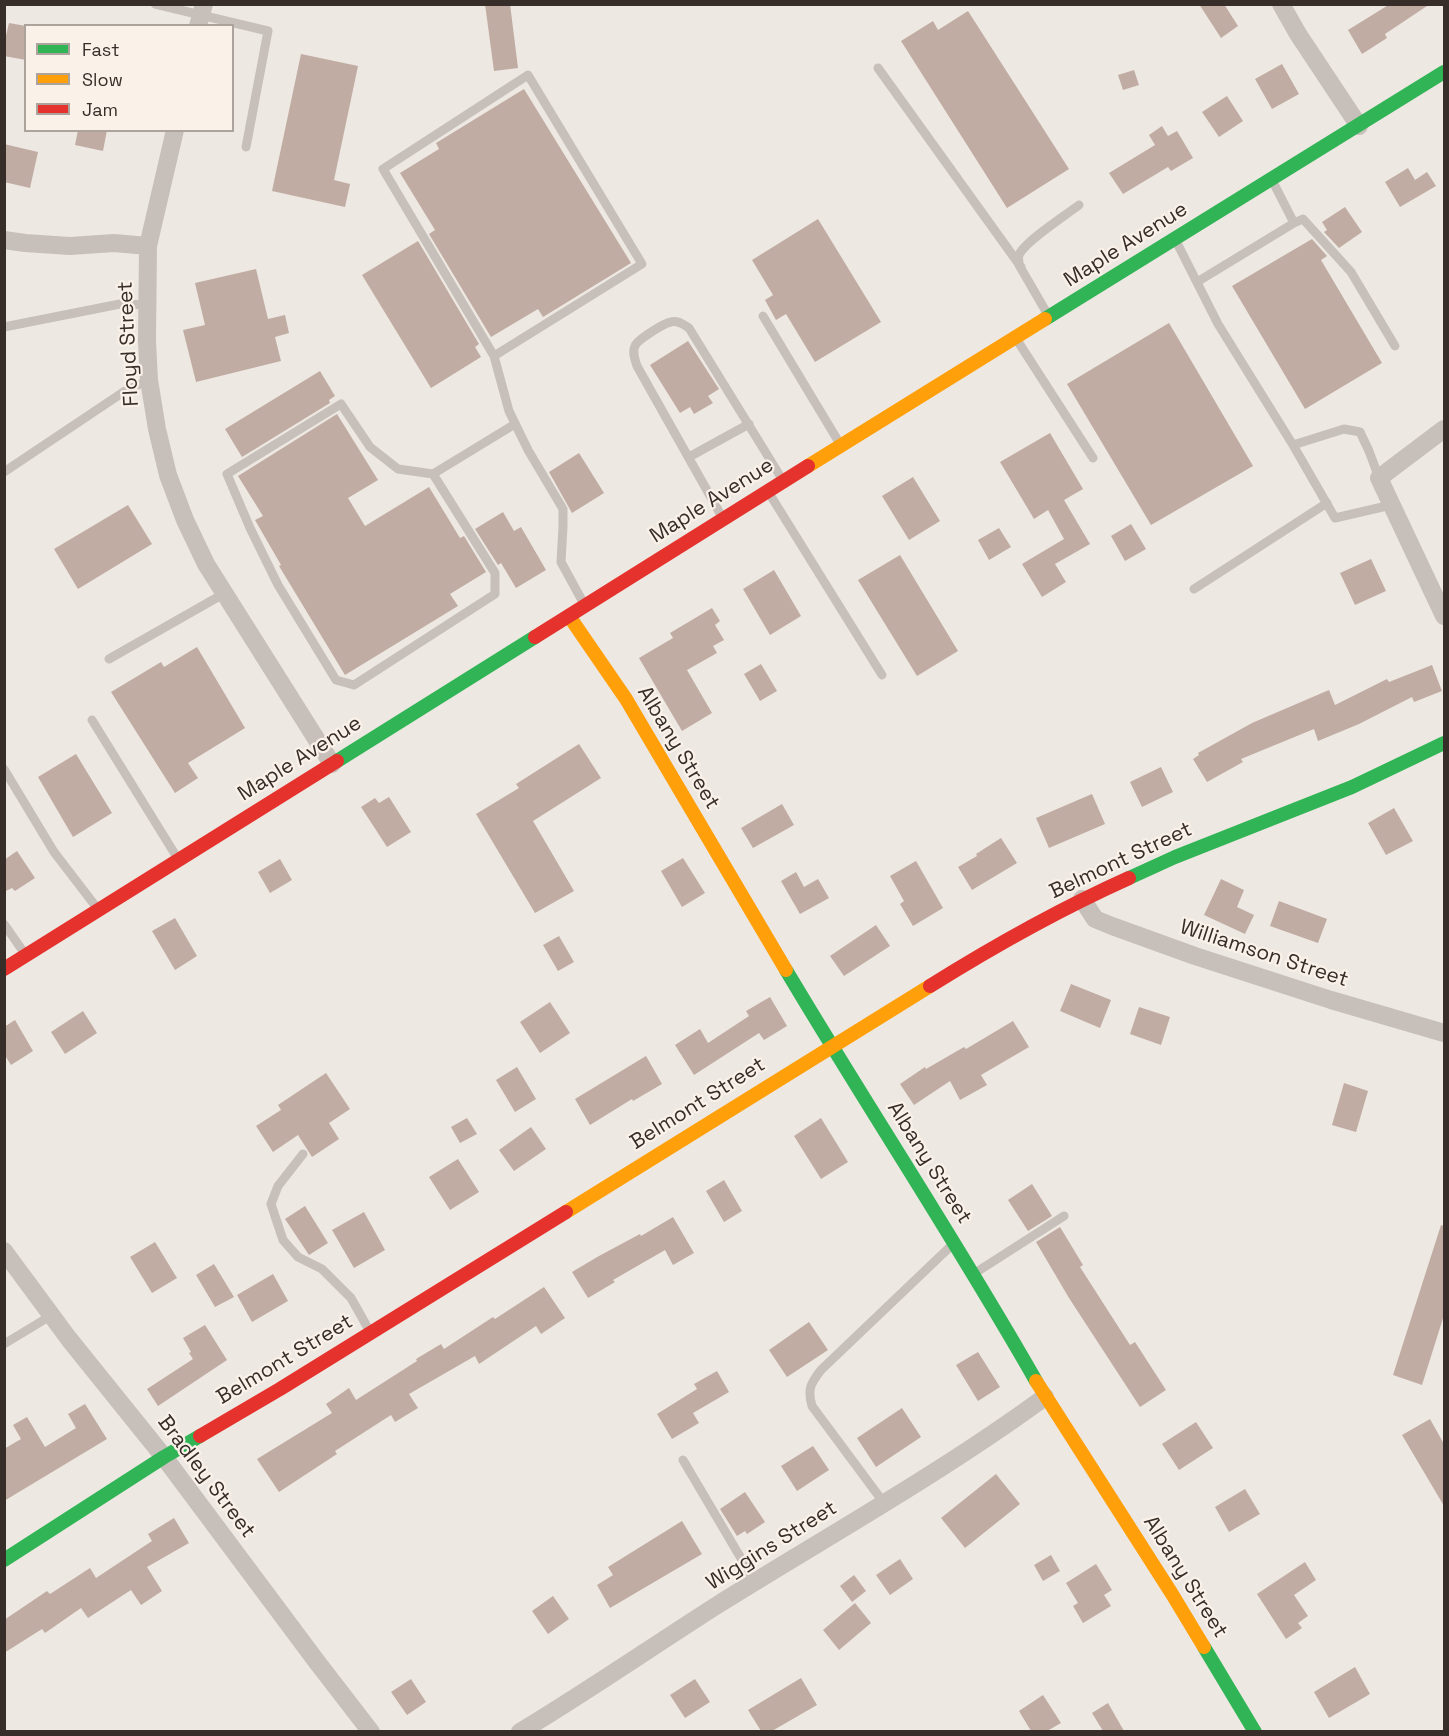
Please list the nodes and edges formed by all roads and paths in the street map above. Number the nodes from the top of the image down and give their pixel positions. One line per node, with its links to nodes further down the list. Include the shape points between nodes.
1 (155, 4): 3 (lane)
2 (1281, 4): 6 (street)
3 (201, 15): 8 (lane, via 268,31)
4 (878, 68): 15 (lane)
5 (1444, 72): 6 (street, Maple Avenue)
6 (1359, 126): 9 (street, Maple Avenue)
7 (175, 132): 14 (street, Floyd Street)
8 (246, 147)
9 (1272, 180): 11 (lane); 12 (street, Maple Avenue)
10 (1079, 206): 15 (lane, via 1021,252)
11 (1294, 223): 16 (lane); 22 (lane, via 1303,219 1351,272)
12 (1175, 239): 16 (lane); 19 (street, Maple Avenue)
13 (4, 240): 14 (street, via 70,246)
14 (148, 246): 17 (street, Floyd Street)
15 (1021, 267): 19 (lane)
16 (1197, 282): 28 (lane, via 1218,324)
17 (147, 305): 20 (lane, via 120,304); 24 (street, Floyd Street)
18 (763, 316): 29 (lane)
19 (1049, 317): 21 (street, Maple Avenue)
20 (4, 327)
21 (1016, 338): 29 (street, Maple Avenue); 31 (lane)
22 (1395, 346)
23 (494, 356): 23 (lane, via 383,170 528,75 642,264); 25 (lane)
24 (149, 380): 32 (lane, via 125,391); 41 (street, Floyd Street, via 168,475 206,564)
25 (515, 424): 33 (lane); 42 (lane, via 563,509 561,562)
26 (748, 424): 30 (lane); 30 (lane, via 689,328 671,322 639,340 634,354 637,366); 35 (lane)
27 (1444, 429): 34 (street)
28 (1293, 445): 34 (lane, via 1344,429 1360,432); 37 (lane)
29 (842, 446): 35 (street, Maple Avenue)
30 (689, 457): 39 (lane)
31 (1093, 458)
32 (4, 472)
33 (433, 474): 33 (lane, via 398,469 370,447 341,404 227,474 278,585 336,680 354,685 495,594 495,573)
34 (1379, 478): 38 (street)
35 (784, 481): 36 (street, Maple Avenue)
36 (768, 491): 39 (street, Maple Avenue); 46 (lane)
37 (1327, 503): 38 (lane, via 1335,518); 40 (lane)
38 (1391, 505): 44 (street)
39 (723, 519): 42 (street, Maple Avenue)
40 (1194, 589)
41 (225, 594): 45 (lane); 49 (street, Floyd Street)
42 (585, 606): 43 (street, Maple Avenue)
43 (569, 616): 49 (street, Maple Avenue); 58 (street, Albany Street, via 626,699)
44 (1444, 616)
45 (109, 659)
46 (882, 675)
47 (92, 720): 51 (lane)
48 (1444, 743): 52 (street, Belmont Street, via 1352,787 1175,857)
49 (332, 764): 51 (street, Maple Avenue)
50 (4, 769): 53 (lane, via 54,852)
51 (178, 860): 53 (street, Maple Avenue)
52 (1082, 899): 57 (street, Williamson Street, via 1095,919 1112,927); 58 (street, Belmont Street)
53 (99, 910): 55 (street, Maple Avenue)
54 (4, 924): 55 (lane)
55 (26, 956): 56 (street, Maple Avenue)
56 (4, 969)
57 (1444, 1033)
58 (831, 1046): 61 (street, Albany Street); 65 (street, Belmont Street)
59 (303, 1154): 65 (lane, via 278,1186 271,1204 283,1240 298,1257 322,1269 351,1298)
60 (1064, 1216): 63 (lane)
61 (954, 1242): 63 (street, Albany Street); 70 (lane, via 811,1383 812,1406)
62 (4, 1251): 64 (street, Bradley Street)
63 (973, 1274): 67 (street, Albany Street)
64 (51, 1315): 66 (lane); 68 (street, Bradley Street)
65 (371, 1333): 68 (street, Belmont Street)
66 (4, 1344)
67 (1045, 1397): 70 (street, Wiggins Street); 75 (street, Albany Street)
68 (164, 1457): 71 (street, Belmont Street); 73 (street, Bradley Street)
69 (683, 1460): 72 (lane)
70 (884, 1503): 72 (street, Wiggins Street)
71 (4, 1560)
72 (755, 1582): 74 (street, Wiggins Street)
73 (371, 1731)
74 (520, 1731)
75 (1255, 1731)

